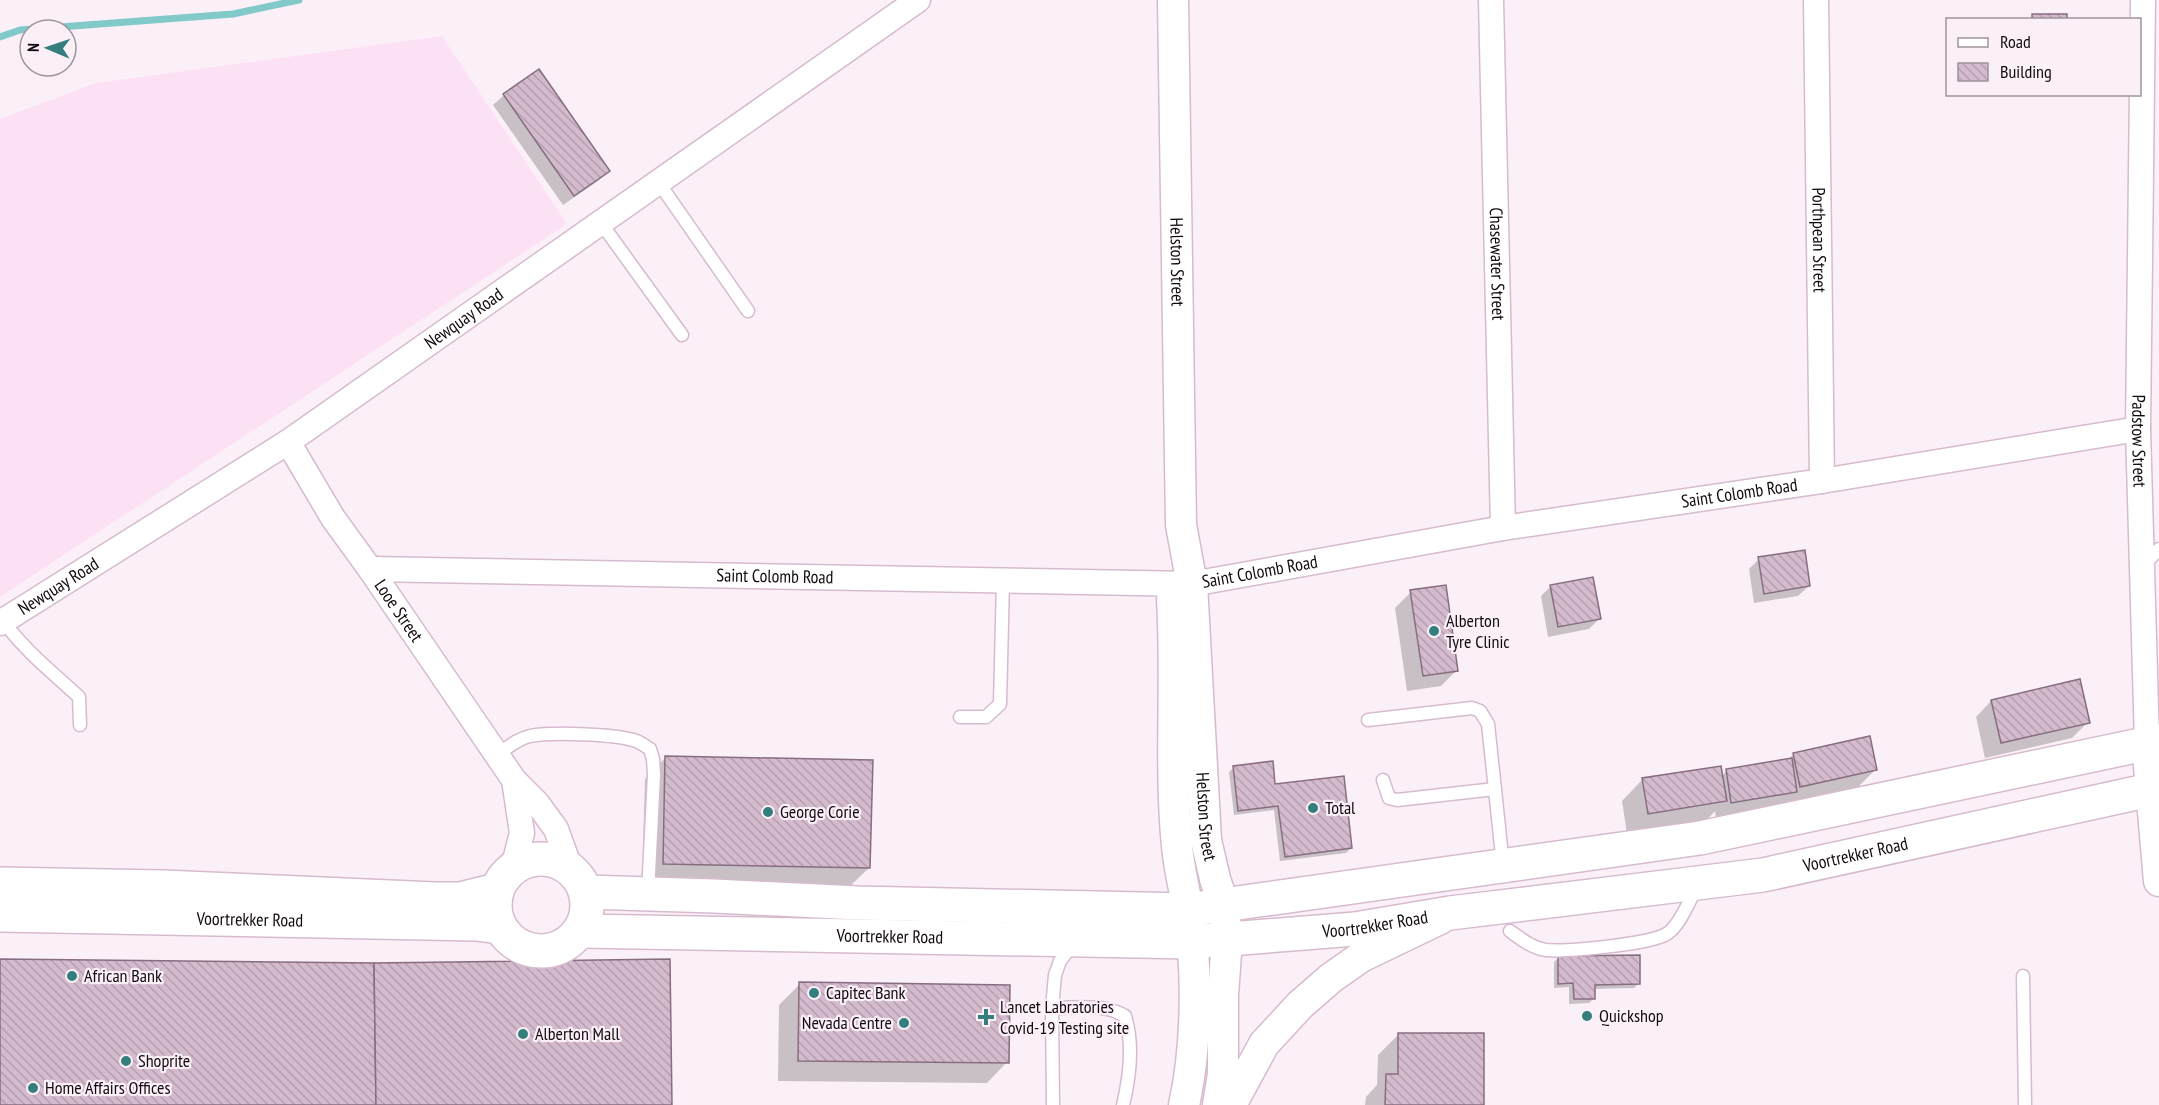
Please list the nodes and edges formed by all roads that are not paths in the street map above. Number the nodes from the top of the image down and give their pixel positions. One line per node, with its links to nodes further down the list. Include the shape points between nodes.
1 (918, 0): 6 (street, Newquay Road)
2 (1173, 0): 17 (street, Helston Street)
3 (1491, 0): 13 (street, Chasewater Street)
4 (1816, 0): 12 (street, Porthpean Street)
5 (2143, 0): 10 (street, Padstow Street)
6 (659, 183): 7 (street, Newquay Road); 8 (lane)
7 (601, 223): 9 (lane); 11 (street, Newquay Road)
8 (748, 311)
9 (682, 334)
10 (2138, 429): 12 (street, Saint Colomb Road); 14 (street, Padstow Street)
11 (288, 442): 15 (street, Looe Street, via 333,518); 18 (street, Newquay Road)
12 (1821, 481): 13 (street, Saint Colomb Road)
13 (1503, 528): 17 (street, Saint Colomb Road)
14 (2151, 557): 22 (street, Padstow Street)
15 (370, 569): 16 (street, Saint Colomb Road); 23 (street, Looe Street)
16 (1003, 581): 17 (street, Saint Colomb Road); 19 (lane, via 1000,704 986,717)
17 (1182, 584): 35 (street, Helston Street, via 1206,840); 36 (street, Helston Street, via 1175,654 1173,748 1176,845)
18 (2, 622): 21 (lane, via 42,666 79,697)
19 (960, 717)
20 (1368, 720): 26 (lane, via 1472,708 1480,711 1488,723)
21 (80, 726)
22 (2153, 742): 27 (street, Padstow Street); 28 (main road, Voortrekker Road, via 1700,838)
23 (497, 755): 24 (street, Looe Street); 34 (lane, via 529,736 616,737 635,740 650,749 654,775)
24 (514, 780): 29 (street, Looe Street, via 522,833); 30 (street, Looe Street, via 556,829)
25 (1383, 780): 26 (lane, via 1386,794 1397,800)
26 (1495, 789): 28 (lane)
27 (2156, 789): 31 (street, Padstow Street); 32 (main road, Voortrekker Road, via 1763,875)
28 (1503, 866): 35 (main road, Voortrekker Road)
29 (505, 879): 30 (main road, Voortrekker Road, via 531,859 552,859); 33 (main road, Voortrekker Road, via 460,898 435,899); 39 (main road, via 494,909)
30 (578, 880): 34 (main road, Voortrekker Road); 40 (main road, via 588,912)
31 (2159, 881)
32 (1699, 883): 37 (main road, Voortrekker Road); 41 (lane, via 1673,929 1659,939 1546,950 1527,944)
33 (0, 884)
34 (648, 894): 36 (main road, Voortrekker Road)
35 (1224, 906): 36 (main road, Voortrekker Road); 43 (street, Helston Street)
36 (1188, 910): 44 (street, Helston Street)
37 (1450, 914): 43 (main road, Voortrekker Road, via 1355,929); 51 (street, via 1361,957 1300,1005 1264,1044)
38 (0, 915): 39 (main road, Voortrekker Road)
39 (500, 927): 40 (main road, via 516,945 539,953 563,947)
40 (580, 931): 42 (main road, Voortrekker Road)
41 (1510, 931)
42 (1076, 940): 44 (main road, Voortrekker Road); 46 (lane, via 1055,975)
43 (1227, 940): 44 (main road, Voortrekker Road); 50 (street, Helston Street)
44 (1191, 942): 49 (street, Helston Street, via 1195,1003)
45 (2023, 976): 52 (lane)
46 (1052, 1008): 47 (lane); 48 (lane, via 1096,1008 1125,1016 1130,1031 1130,1055)
47 (1053, 1105)
48 (1123, 1105)
49 (1184, 1105)
50 (1218, 1105)
51 (1231, 1105)
52 (2025, 1105)

